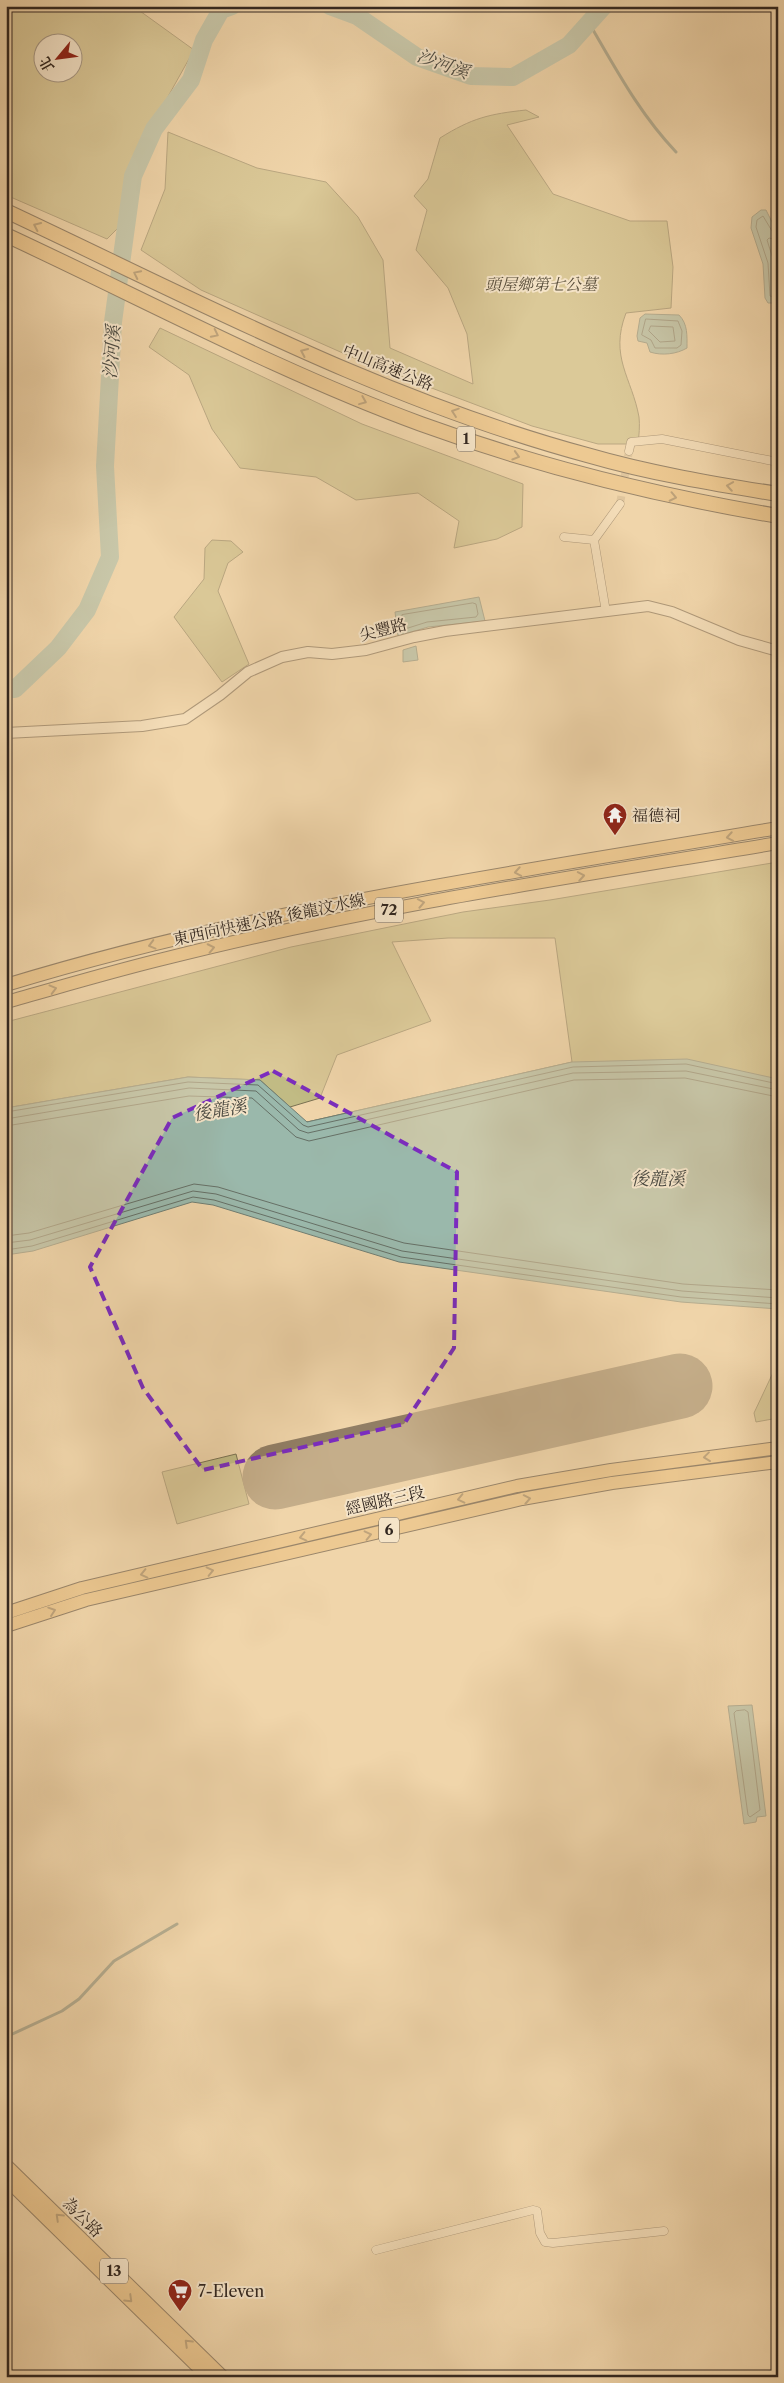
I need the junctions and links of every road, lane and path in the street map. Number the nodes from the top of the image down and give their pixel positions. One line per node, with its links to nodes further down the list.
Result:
1 (6, 211): 5 (highway, 中山高速公路 / 1, one-way to 1)
2 (6, 235): 7 (highway, 1, one-way to 7)
3 (629, 452): 4 (street)
4 (778, 462)
5 (778, 494)
6 (620, 504): 9 (street)
7 (778, 516)
8 (564, 537): 9 (street)
9 (594, 540): 10 (street)
10 (606, 612): 11 (street, 尖豐路); 12 (street, 尖豐路)
11 (778, 651)
12 (6, 732)
13 (778, 828): 15 (main road, 東西向快速公路 後龍汶水線 / 72, one-way to 15)
14 (778, 843): 16 (main road, 東西向快速公路 後龍汶水線 / 72, one-way to 14)
15 (6, 985)
16 (6, 1002)
17 (778, 1448): 19 (main road, 經國路三段 / 6, one-way to 19)
18 (778, 1462): 20 (main road, 經國路三段 / 6, one-way to 18)
19 (6, 1613)
20 (6, 1626)
21 (6, 2165): 26 (main road, 為公路 / 13, one-way to 21)
22 (6, 2179): 25 (main road, 為公路 / 13, one-way to 25)
23 (664, 2231): 24 (street)
24 (376, 2250)
25 (208, 2377)
26 (223, 2377)

